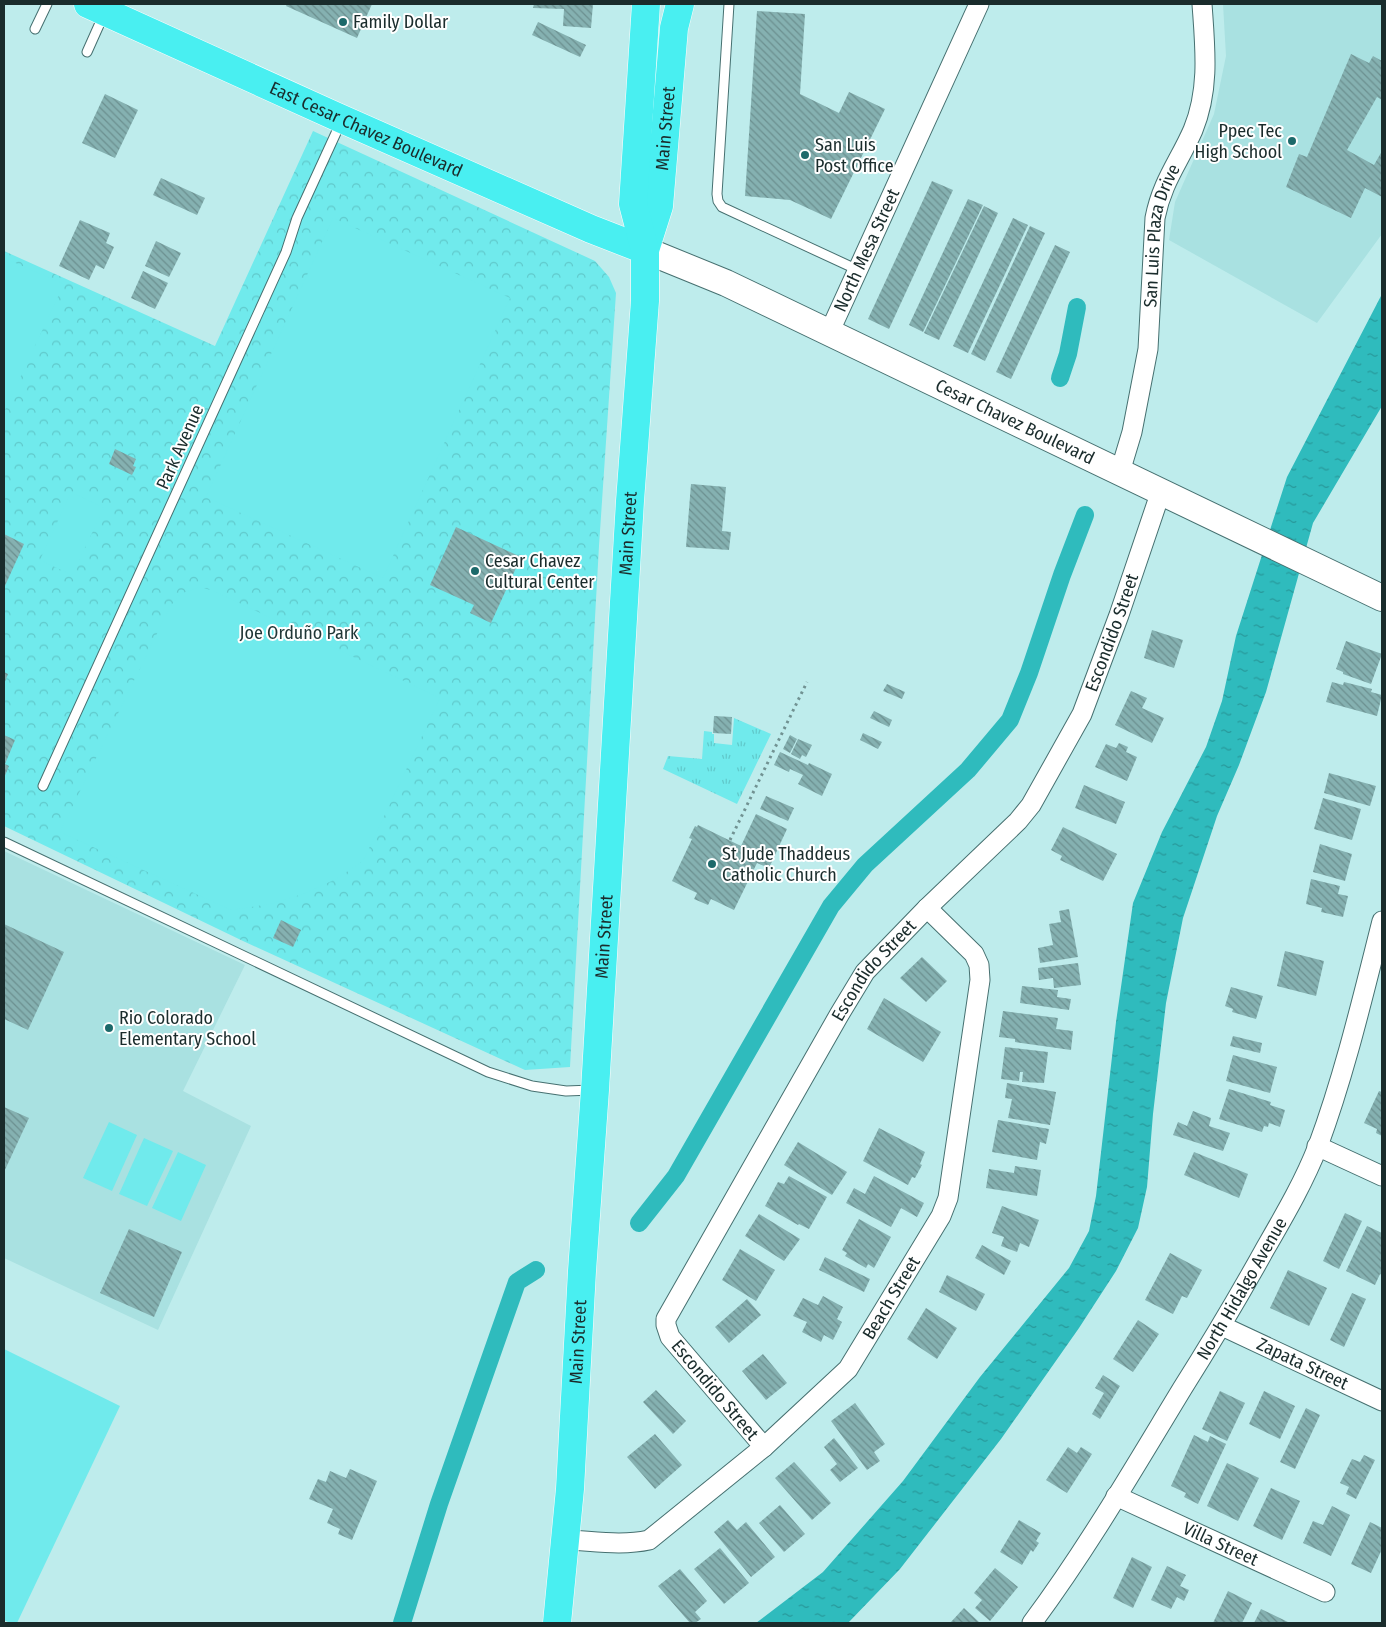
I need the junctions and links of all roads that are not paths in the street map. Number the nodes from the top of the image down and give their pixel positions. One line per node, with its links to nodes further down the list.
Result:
1 (46, 4): 8 (lane)
2 (646, 4): 11 (highway, Main Street)
3 (729, 4): 12 (lane)
4 (979, 4): 12 (street, North Mesa Street)
5 (1202, 4): 14 (street, San Luis Plaza Drive)
6 (97, 8): 9 (lane); 10 (highway, East Cesar Chavez Boulevard)
7 (675, 12): 11 (highway, Main Street)
8 (35, 29)
9 (87, 52)
10 (342, 120): 11 (highway, East Cesar Chavez Boulevard); 17 (lane, Park Avenue)
11 (645, 250): 13 (street, Cesar Chavez Boulevard); 22 (highway, Main Street)
12 (858, 270): 13 (street, North Mesa Street)
13 (829, 333): 14 (street, Cesar Chavez Boulevard)
14 (1120, 472): 15 (street, Cesar Chavez Boulevard)
15 (1161, 491): 16 (street, Cesar Chavez Boulevard); 19 (street, Escondido Street)
16 (1382, 598)
17 (43, 786)
18 (4, 842): 22 (lane)
19 (927, 908): 27 (street, Beach Street); 27 (street, Escondido Street)
20 (1382, 921): 21 (street, North Hidalgo Avenue)
21 (1378, 954): 23 (street, North Hidalgo Avenue)
22 (595, 1090): 29 (highway, Main Street)
23 (1318, 1146): 24 (street); 25 (street, North Hidalgo Avenue)
24 (1382, 1176)
25 (1222, 1326): 26 (street, Zapata Street); 28 (street, North Hidalgo Avenue)
26 (1382, 1401)
27 (764, 1447): 29 (street, Beach Street)
28 (1116, 1496): 30 (street, Villa Street); 32 (street, North Hidalgo Avenue)
29 (566, 1540): 31 (highway, Main Street)
30 (1325, 1592)
31 (557, 1623)
32 (1032, 1623)

